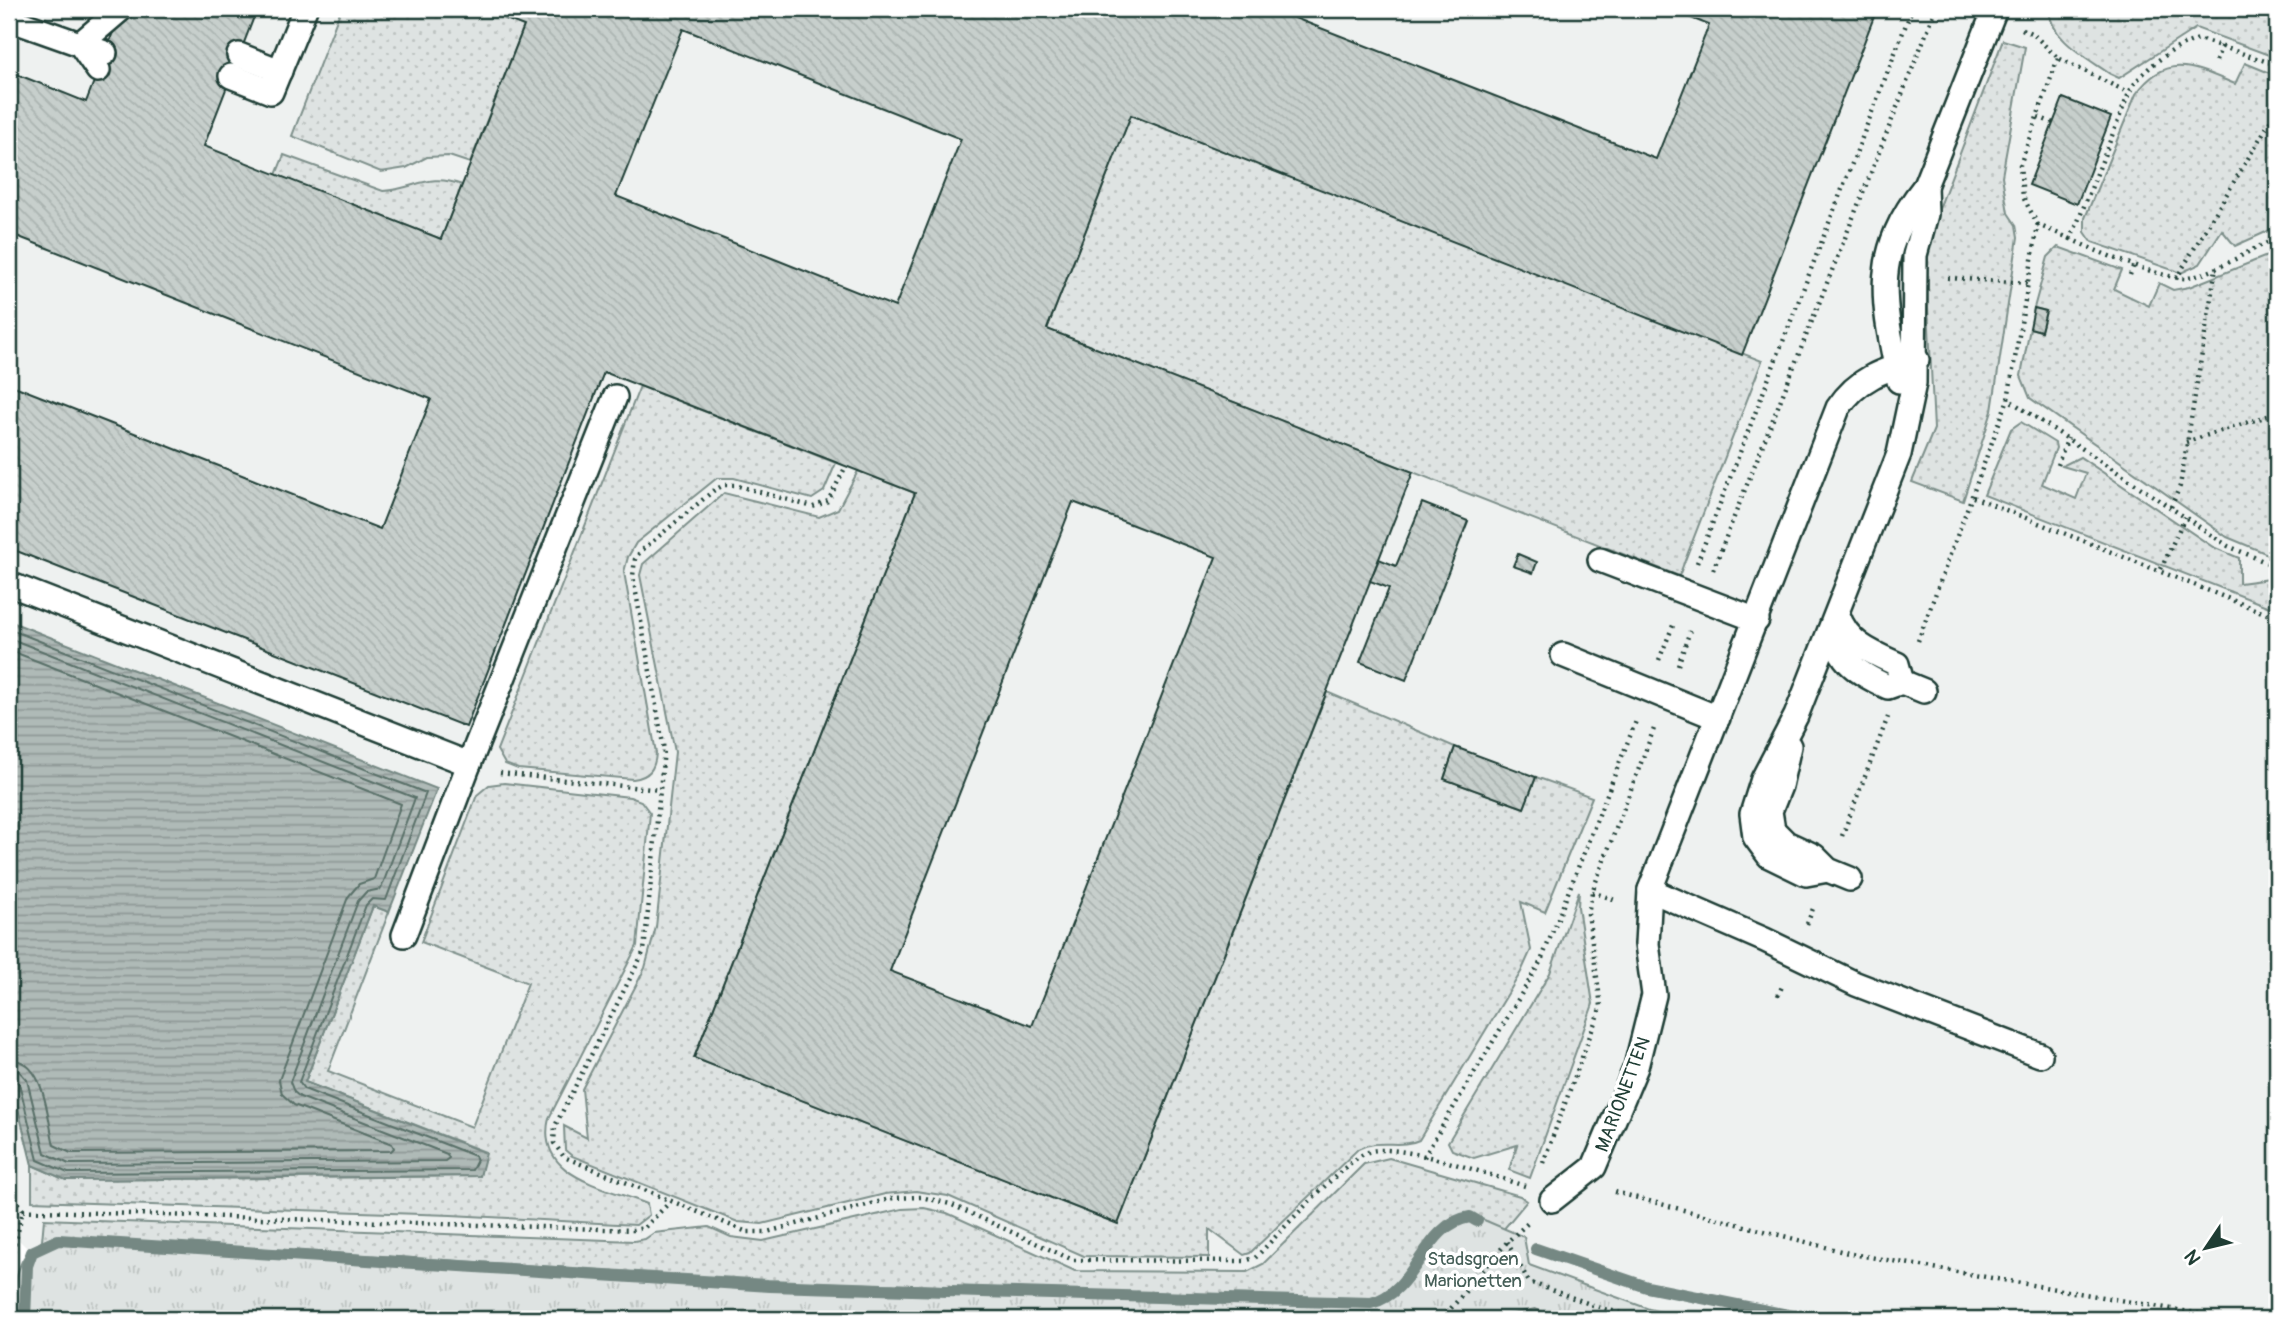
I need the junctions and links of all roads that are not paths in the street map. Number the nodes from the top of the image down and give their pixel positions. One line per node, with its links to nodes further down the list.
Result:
1 (94, 9): 6 (lane)
2 (305, 9): 8 (lane)
3 (1993, 12): 9 (lane)
4 (9, 19): 6 (lane)
5 (118, 19): 6 (lane)
6 (80, 44): 7 (lane)
7 (101, 61)
8 (235, 66)
9 (1925, 186): 10 (lane); 10 (lane)
10 (1906, 363): 14 (lane); 15 (lane, MARIONETTEN)
11 (615, 397): 19 (lane)
12 (1600, 560): 15 (lane)
13 (9, 584): 19 (lane)
14 (1837, 612): 17 (lane); 20 (lane)
15 (1757, 620): 18 (lane, MARIONETTEN)
16 (1563, 656): 18 (lane)
17 (1924, 691)
18 (1718, 718): 21 (lane, MARIONETTEN)
19 (469, 764): 22 (lane)
20 (1850, 878)
21 (1650, 890): 23 (lane); 24 (lane, MARIONETTEN)
22 (404, 935)
23 (2040, 1055)
24 (1543, 1194)

